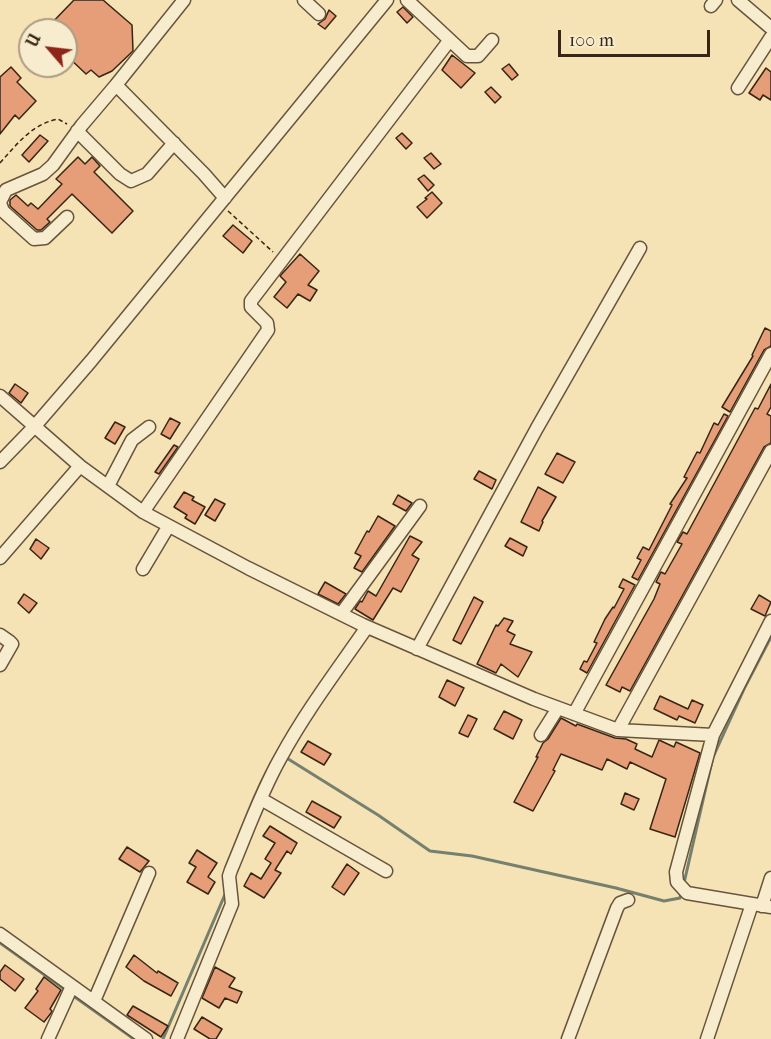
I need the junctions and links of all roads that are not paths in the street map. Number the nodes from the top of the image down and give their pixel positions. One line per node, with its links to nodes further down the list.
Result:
1 (184, 0): 11 (street)
2 (304, 0): 6 (street)
3 (387, 0): 15 (street)
4 (407, 0): 10 (street)
5 (738, 0): 7 (street)
6 (319, 14)
7 (771, 28)
8 (771, 37): 12 (street)
9 (492, 40): 10 (street)
10 (449, 41): 28 (street)
11 (116, 85): 13 (street); 14 (street)
12 (738, 88)
13 (77, 131): 14 (street); 16 (street)
14 (174, 143): 15 (street)
15 (223, 201): 21 (street)
16 (0, 203): 17 (street)
17 (66, 217)
18 (640, 248): 36 (street)
19 (771, 354): 39 (street)
20 (0, 396): 21 (street)
21 (34, 427): 24 (street); 25 (street)
22 (149, 427): 26 (street)
23 (771, 451): 40 (street)
24 (0, 462)
25 (80, 465): 26 (street); 30 (street)
26 (108, 486): 28 (street)
27 (420, 506): 32 (street)
28 (143, 513): 29 (street)
29 (168, 527): 31 (street); 32 (street)
30 (0, 558)
31 (143, 569)
32 (341, 614): 34 (street)
33 (771, 621): 42 (street)
34 (367, 627): 36 (street); 43 (street)
35 (0, 635): 37 (street)
36 (417, 649): 38 (street)
37 (0, 665)
38 (558, 708): 39 (street); 41 (street)
39 (574, 714): 40 (street)
40 (618, 730): 42 (street)
41 (541, 735)
42 (713, 735): 48 (street)
43 (261, 799): 44 (street); 52 (street)
44 (387, 871)
45 (149, 873): 51 (street)
46 (771, 878): 48 (street)
47 (628, 900): 55 (street)
48 (762, 906): 56 (street)
49 (0, 934): 50 (street)
50 (72, 986): 51 (street); 53 (street)
51 (94, 1001): 54 (street)
52 (179, 1038)
53 (48, 1039)
54 (146, 1039)
55 (568, 1039)
56 (707, 1039)

